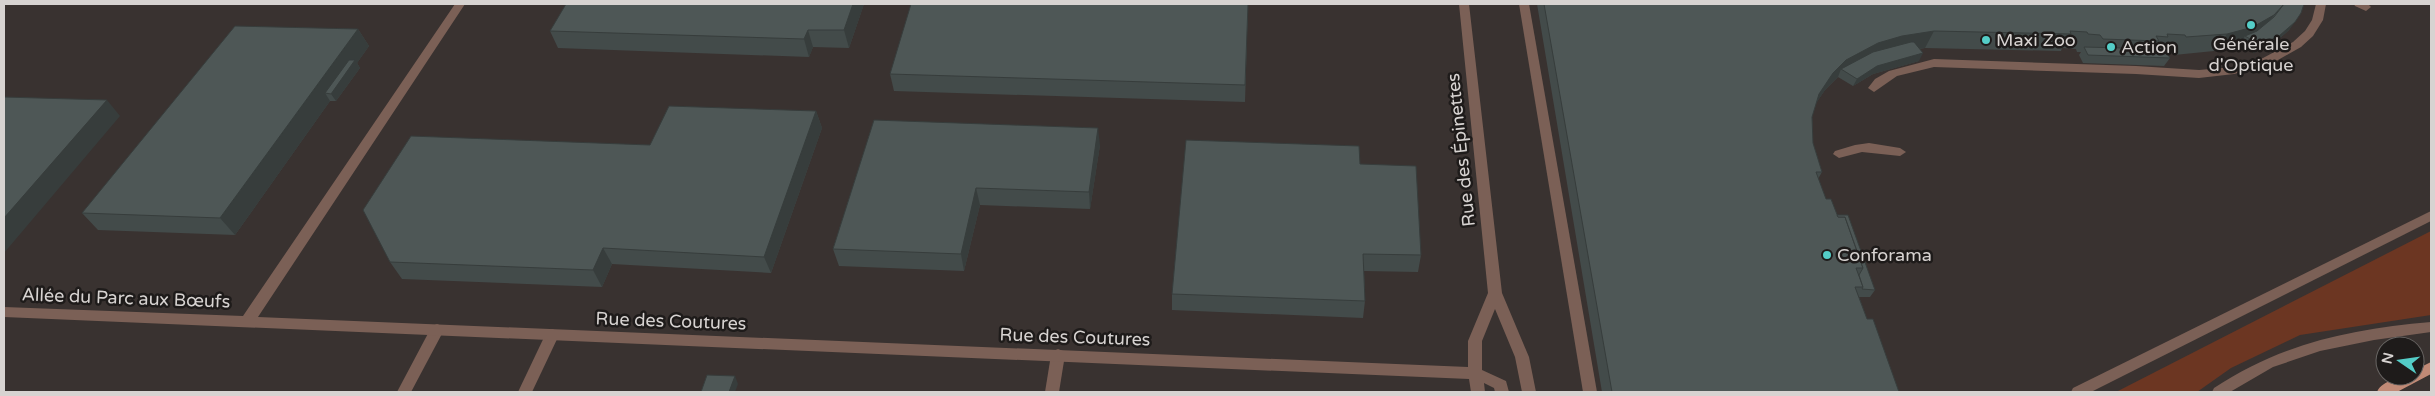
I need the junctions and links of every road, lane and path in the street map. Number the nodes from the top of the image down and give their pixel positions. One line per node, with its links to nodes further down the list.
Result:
1 (460, 4): 11 (street)
2 (1464, 4): 9 (street, Rue des Épinettes)
3 (1524, 4): 24 (street)
4 (2321, 4): 5 (street)
5 (1874, 88)
6 (1900, 152): 7 (street)
7 (1839, 154)
8 (2431, 216): 25 (street)
9 (1495, 293): 17 (street, Rue des Épinettes); 23 (street, Rue des Épinettes)
10 (4, 312): 11 (street, Allée du Parc aux Bœufs)
11 (247, 322): 13 (street, Rue des Coutures)
12 (2431, 328): 26 (street)
13 (437, 330): 14 (street, Rue des Coutures); 18 (street)
14 (552, 335): 15 (street, Rue des Coutures); 19 (street)
15 (1058, 354): 17 (street, Rue des Coutures); 20 (street)
16 (2431, 368): 27 (main road)
17 (1475, 373): 21 (street, Rue des Épinettes); 22 (street)
18 (404, 392)
19 (525, 392)
20 (1052, 392)
21 (1478, 392)
22 (1502, 392)
23 (1528, 392)
24 (1590, 392)
25 (2078, 392)
26 (2219, 392)
27 (2384, 392)

